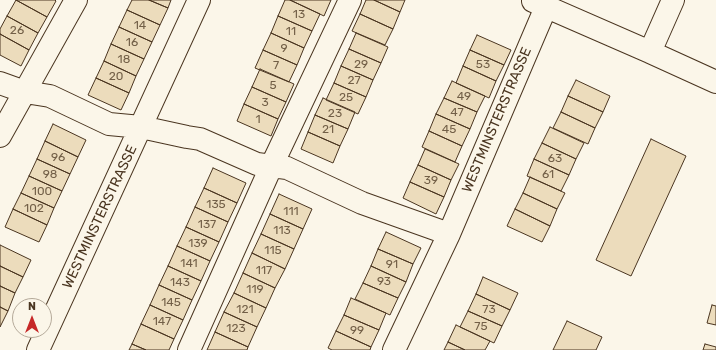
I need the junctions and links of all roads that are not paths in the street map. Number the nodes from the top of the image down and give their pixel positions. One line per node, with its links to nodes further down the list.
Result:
1 (76, 0): 9 (street)
2 (199, 0): 10 (street, WESTMINSTERSTRASSE)
3 (350, 0): 12 (street)
4 (673, 0): 6 (street)
5 (539, 3): 6 (street); 13 (street, WESTMINSTERSTRASSE)
6 (650, 52): 7 (street)
7 (716, 82)
8 (0, 83): 9 (street, WESTMINSTERSTRASSE)
9 (25, 92): 10 (street, WESTMINSTERSTRASSE); 11 (street)
10 (141, 127): 12 (street, WESTMINSTERSTRASSE); 14 (street, WESTMINSTERSTRASSE)
11 (0, 136)
12 (271, 167): 13 (street, WESTMINSTERSTRASSE); 15 (street)
13 (448, 234): 16 (street, WESTMINSTERSTRASSE)
14 (38, 350)
15 (189, 350)
16 (394, 350)

